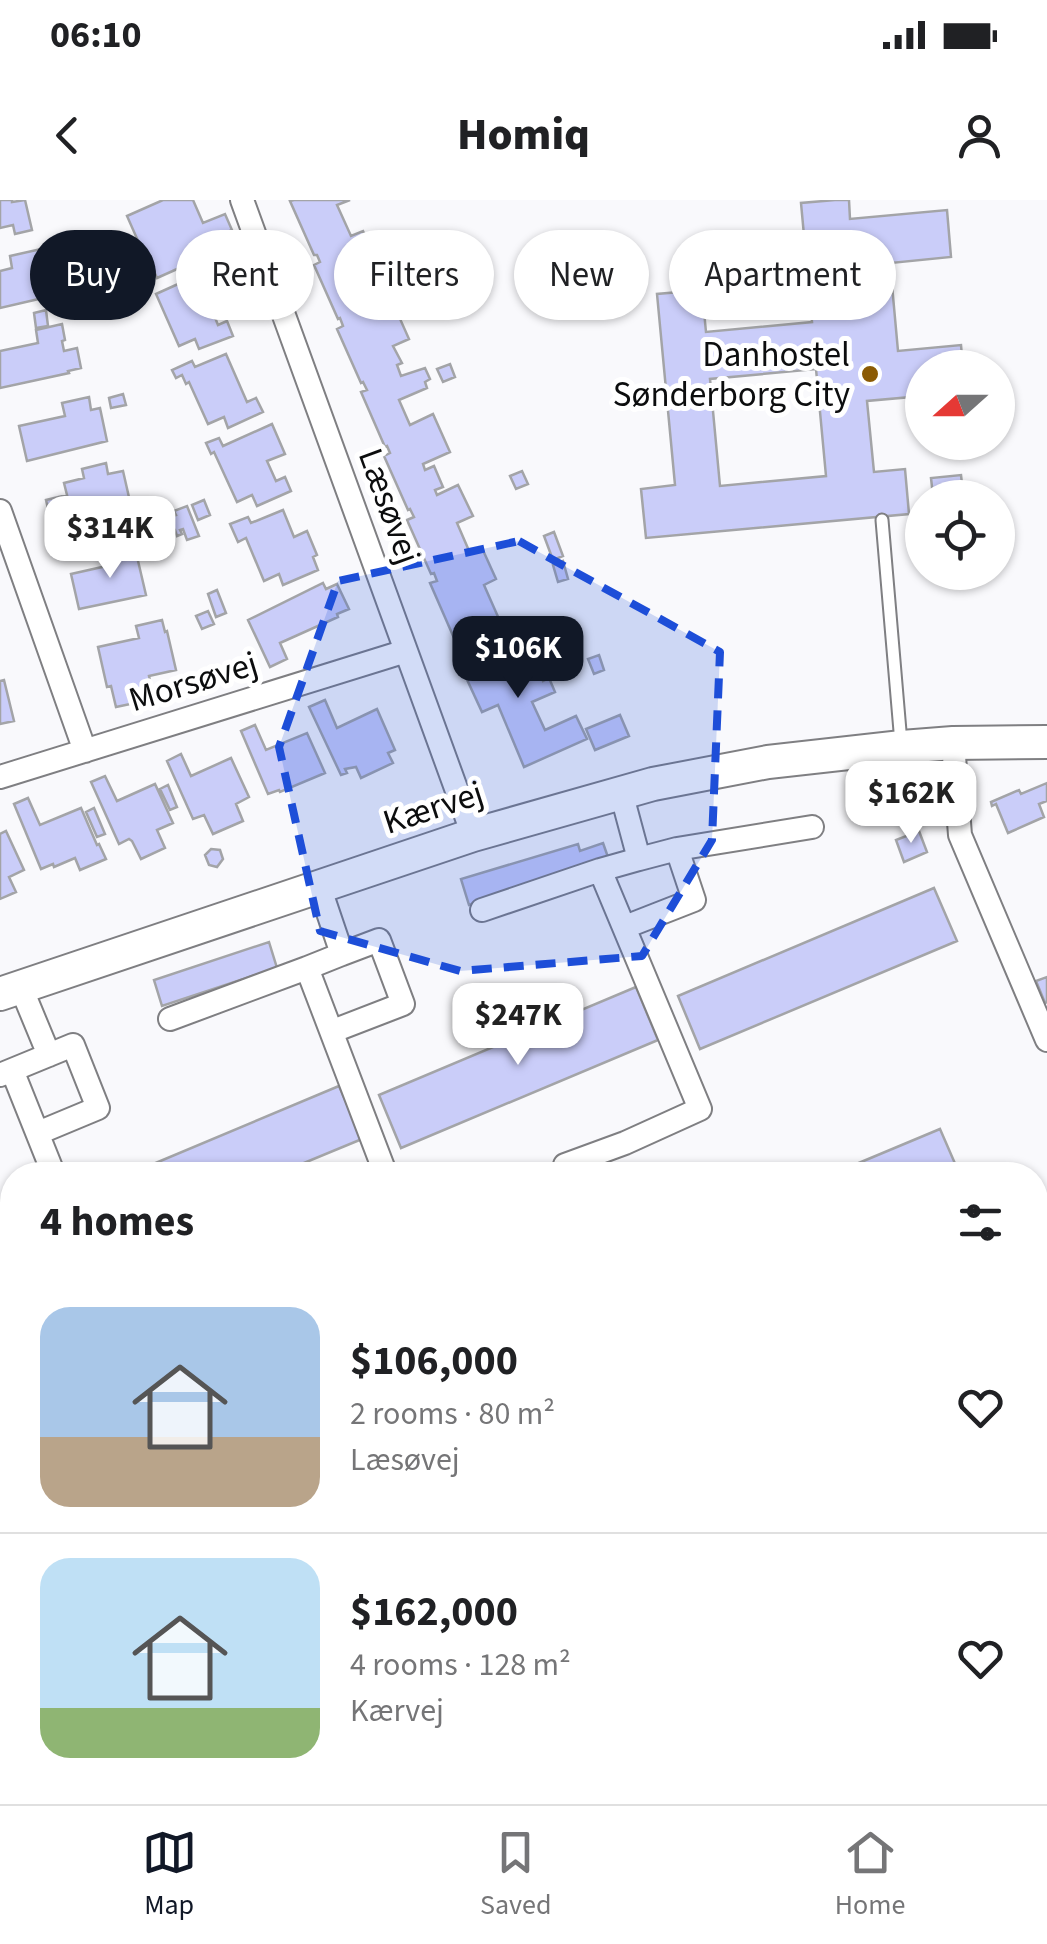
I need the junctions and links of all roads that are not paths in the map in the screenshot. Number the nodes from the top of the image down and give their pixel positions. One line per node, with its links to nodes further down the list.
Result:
1 (242, 200): 4 (street, Læsøvej)
2 (0, 511): 8 (street)
3 (882, 520): 7 (lane)
4 (406, 651): 8 (street, Morsøvej); 12 (street, Læsøvej)
5 (1047, 742): 6 (street, Kærvej)
6 (953, 743): 7 (street, Kærvej); 24 (street)
7 (902, 747): 10 (street, Kærvej)
8 (85, 750): 9 (street, Morsøvej)
9 (0, 777)
10 (621, 792): 12 (street, Kærvej); 14 (street)
11 (812, 827): 13 (street)
12 (473, 836): 16 (street, Kærvej)
13 (676, 850): 14 (street); 18 (street)
14 (639, 859): 15 (street)
15 (600, 870): 17 (street); 18 (street)
16 (319, 886): 19 (street); 21 (street, Kærvej)
17 (482, 910)
18 (626, 927): 30 (street)
19 (342, 954): 20 (street); 23 (street)
20 (307, 968): 22 (street); 23 (street)
21 (10, 989): 25 (street)
22 (170, 1018)
23 (332, 1031): 29 (street)
24 (1047, 1040)
25 (48, 1055): 26 (street); 27 (street)
26 (6, 1072): 27 (street)
27 (38, 1133): 28 (street)
28 (49, 1162)
29 (381, 1162)
30 (573, 1162)

